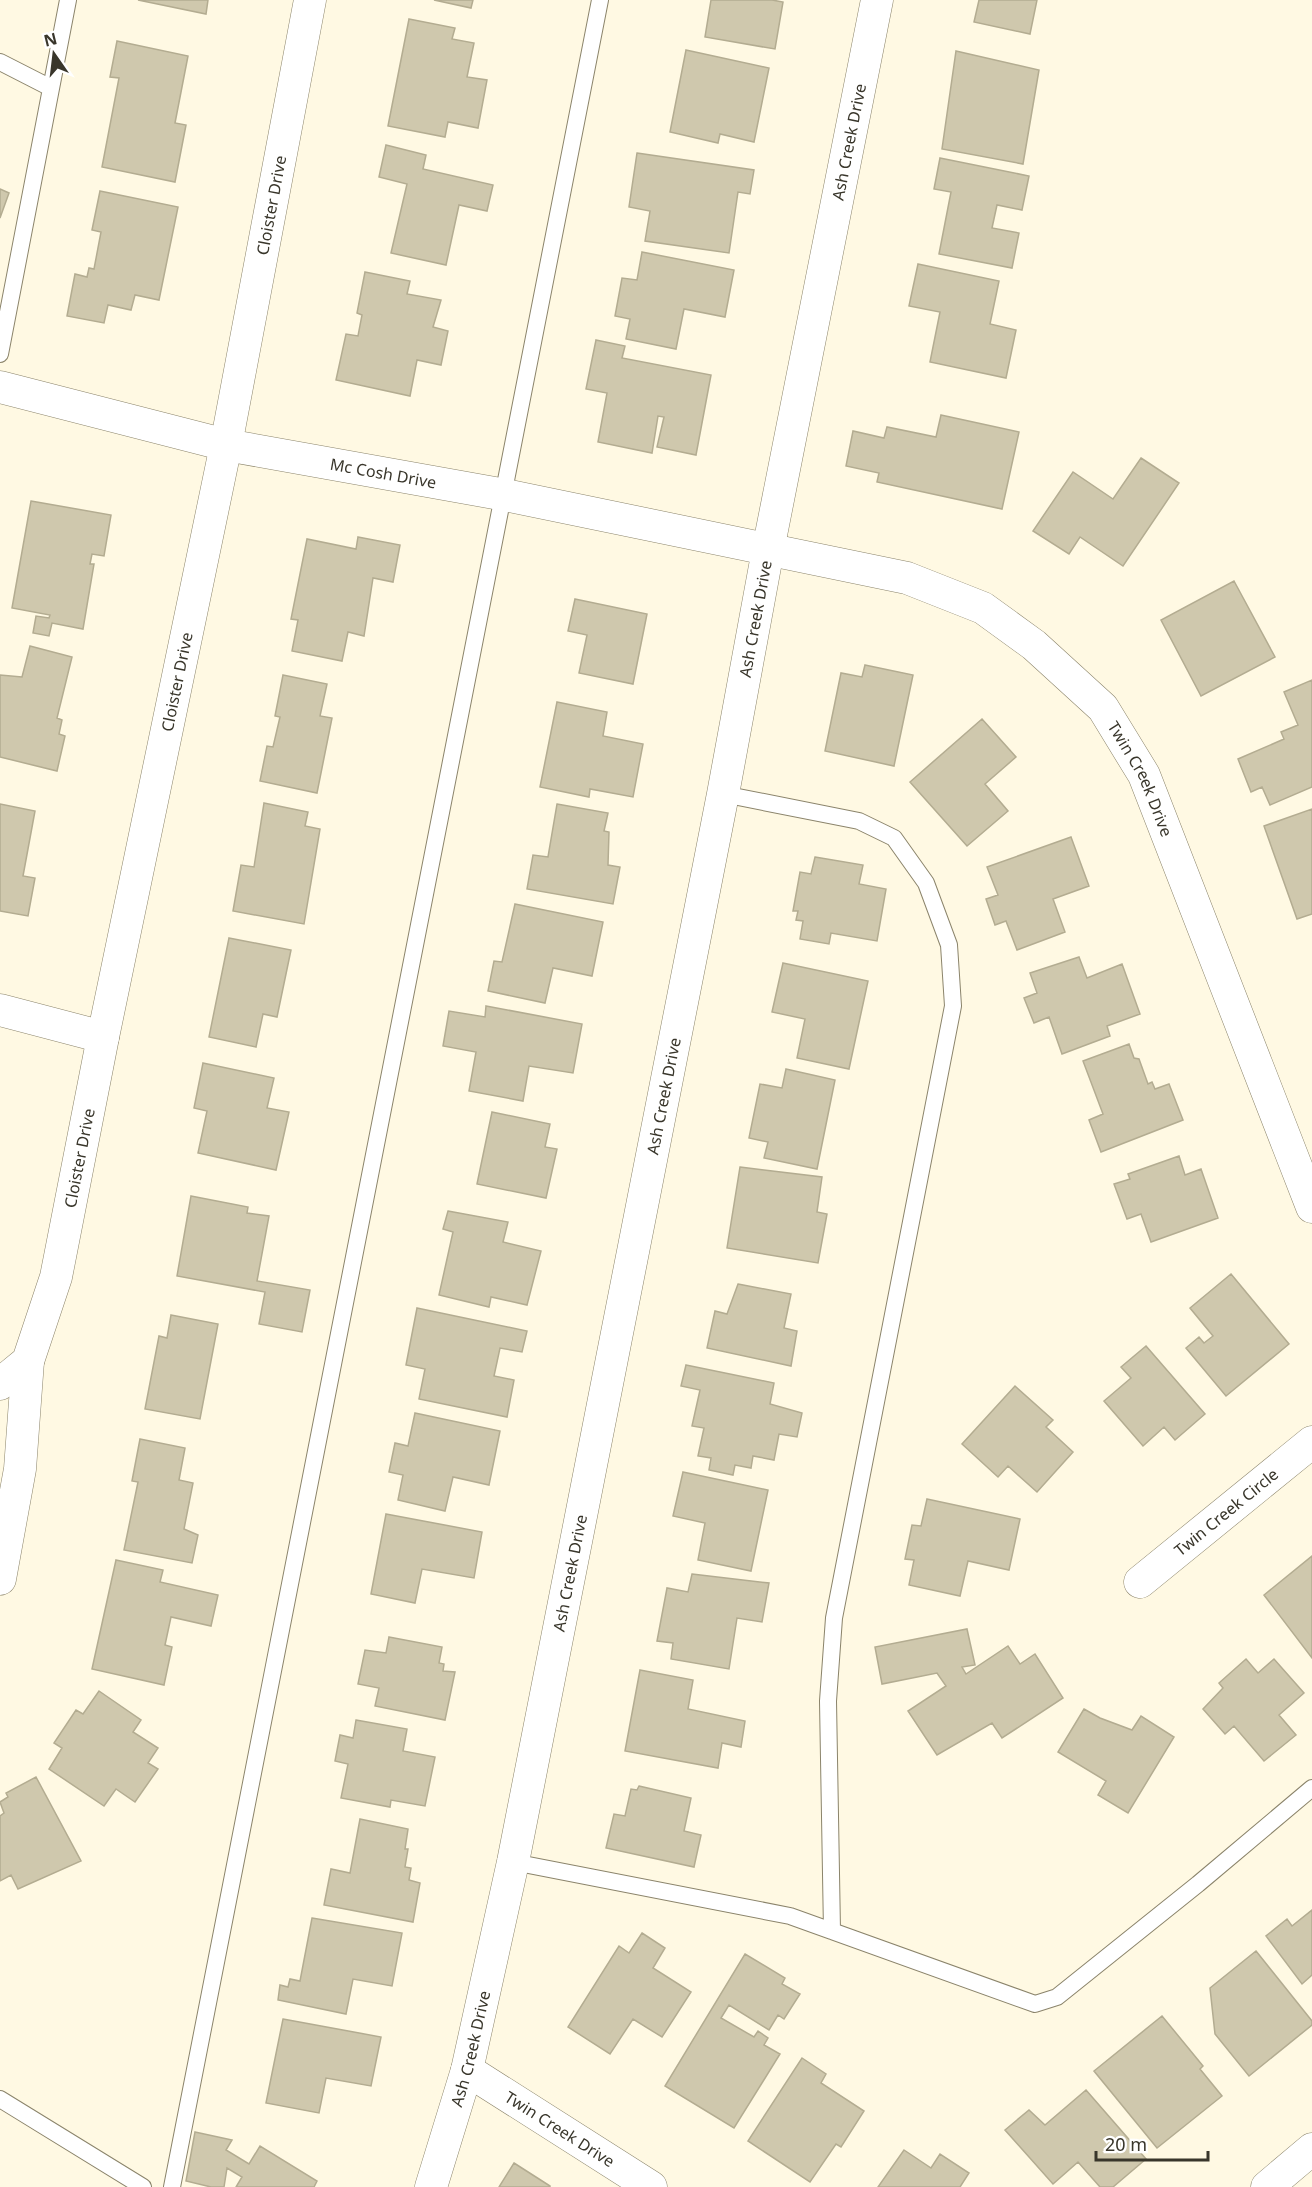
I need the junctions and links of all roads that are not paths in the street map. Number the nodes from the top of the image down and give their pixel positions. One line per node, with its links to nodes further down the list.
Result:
1 (68, 0): 6 (lane)
2 (310, 0): 9 (street, Cloister Drive)
3 (600, 0): 10 (lane)
4 (877, 0): 11 (street, Ash Creek Drive)
5 (0, 62): 6 (lane)
6 (51, 88): 7 (lane)
7 (0, 354)
8 (0, 387): 9 (street, Mc Cosh Drive)
9 (226, 445): 10 (street, Mc Cosh Drive); 14 (street, Cloister Drive)
10 (500, 494): 11 (street, Mc Cosh Drive); 28 (lane)
11 (768, 550): 12 (street, Ash Creek Drive); 15 (street, Twin Creek Drive)
12 (723, 794): 22 (street, Ash Creek Drive); 23 (lane)
13 (0, 1010): 14 (street)
14 (103, 1037): 16 (street, Cloister Drive)
15 (1312, 1207)
16 (28, 1361): 17 (street); 19 (street, Cloister Drive)
17 (0, 1384)
18 (1312, 1442): 20 (street, Twin Creek Circle)
19 (0, 1579)
20 (1140, 1582)
21 (1312, 1788): 23 (lane)
22 (513, 1862): 23 (lane); 24 (street, Ash Creek Drive)
23 (832, 1931)
24 (467, 2070): 29 (street, Ash Creek Drive); 30 (street, Twin Creek Drive)
25 (0, 2099): 27 (lane)
26 (1312, 2149): 31 (street)
27 (142, 2187)
28 (172, 2187)
29 (431, 2187)
30 (651, 2187)
31 (1266, 2187)

